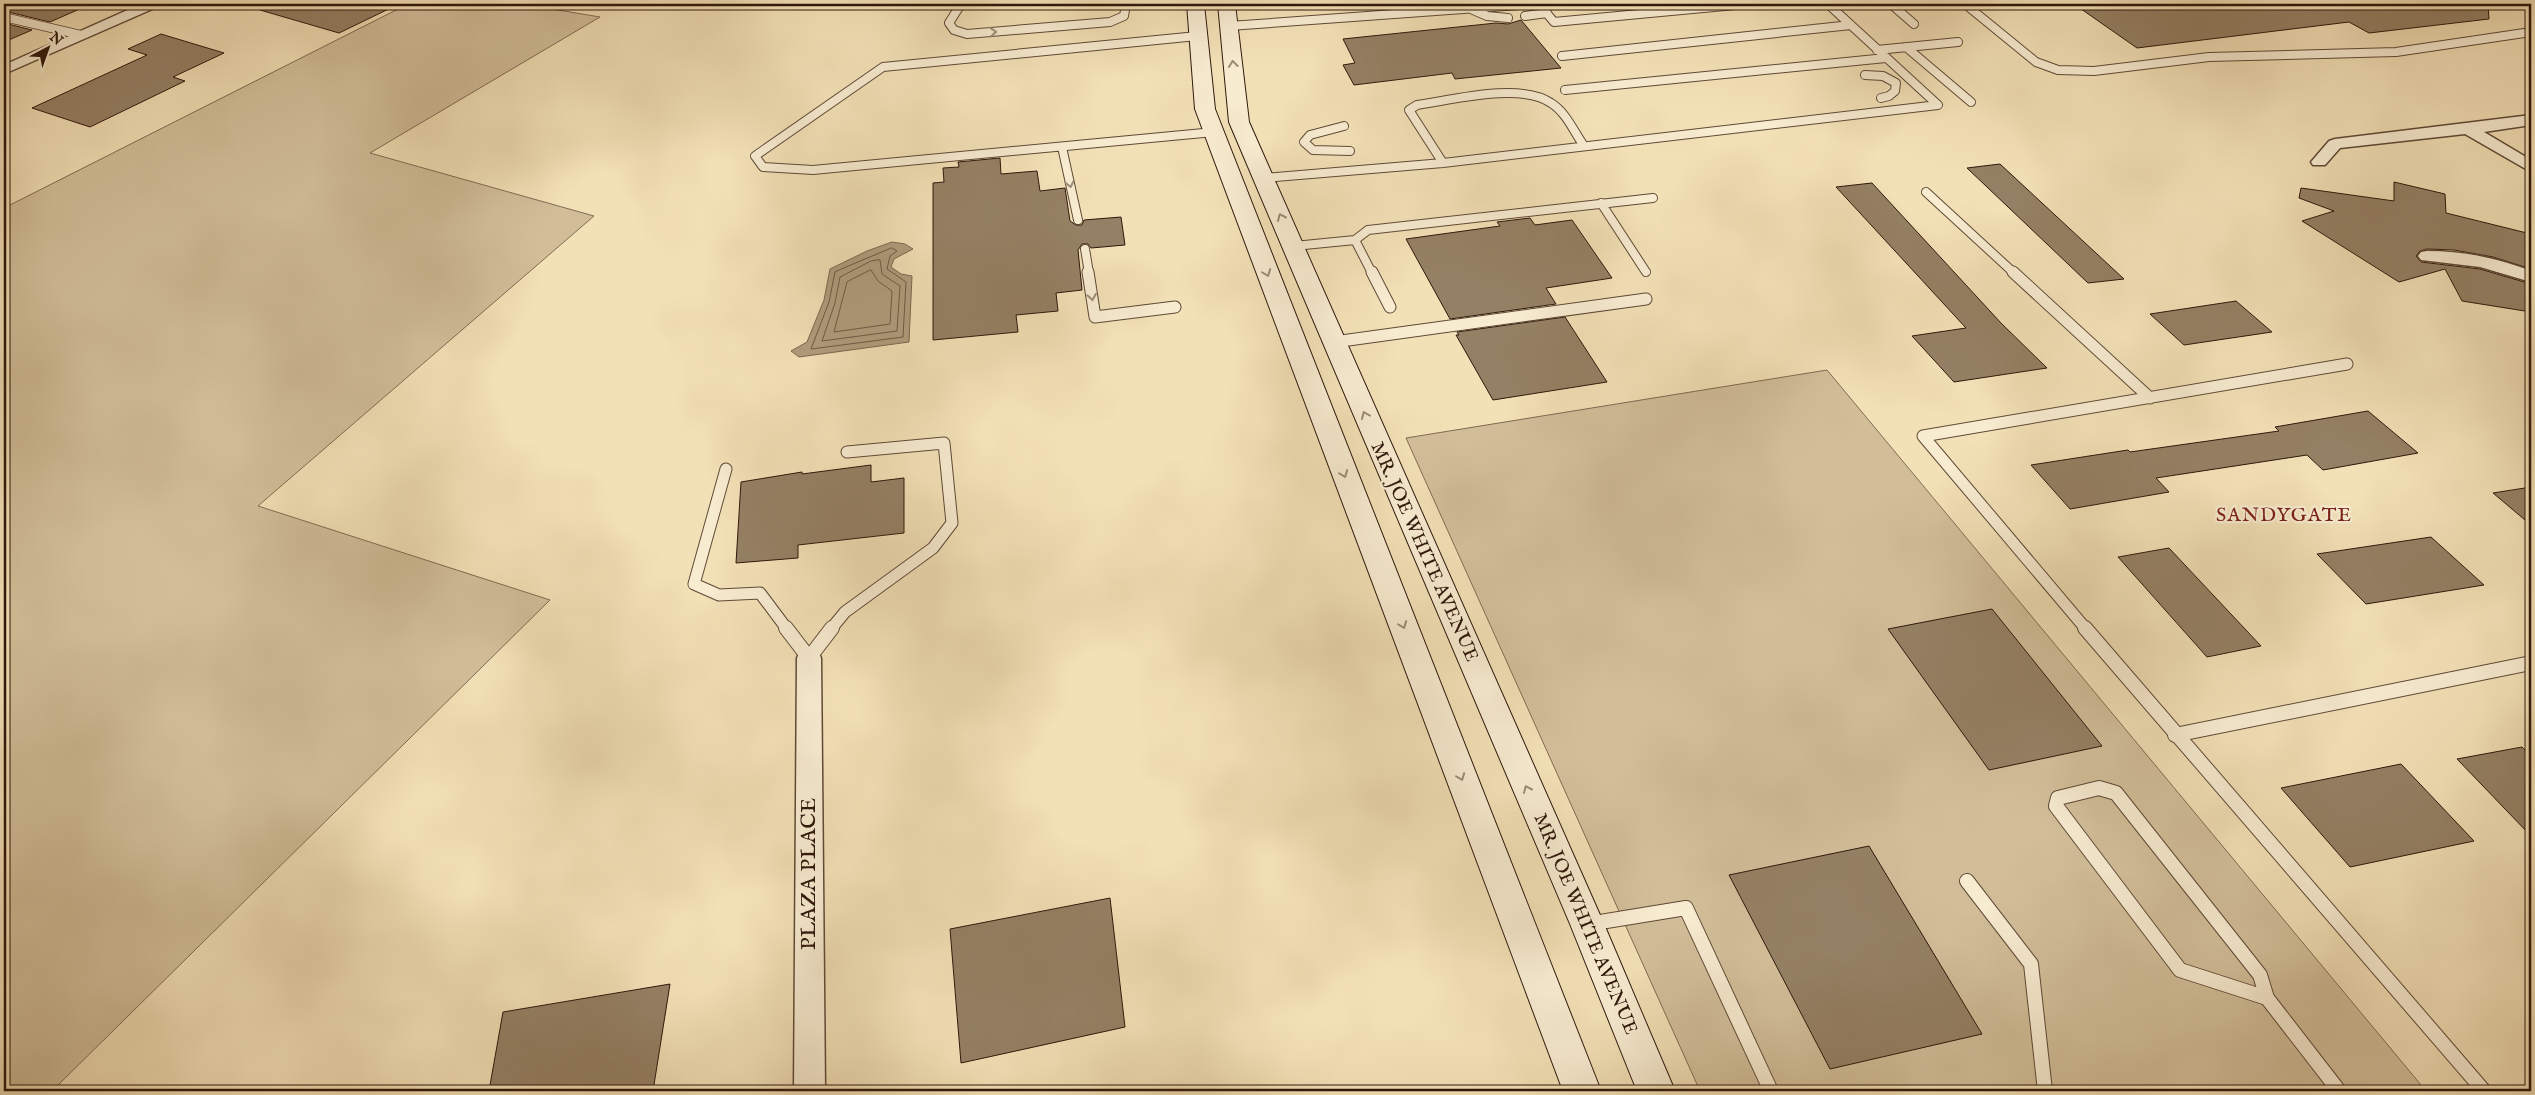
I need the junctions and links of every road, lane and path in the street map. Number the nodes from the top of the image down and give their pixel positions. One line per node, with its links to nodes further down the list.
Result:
1 (152, 4): 20 (street)
2 (961, 4): 3 (lane, one-way to 3)
3 (1126, 4)
4 (1195, 4): 21 (main road)
5 (1533, 4): 11 (lane)
6 (1539, 4): 12 (lane)
7 (1746, 4): 12 (lane)
8 (1828, 4): 18 (lane)
9 (1891, 4): 17 (lane)
10 (1965, 4): 19 (lane)
11 (1471, 9): 13 (lane); 16 (lane)
12 (1547, 13): 15 (lane)
13 (1227, 15): 42 (main road, MR. JOE WHITE AVENUE, one-way to 13)
14 (4, 16): 20 (lane)
15 (1526, 16)
16 (1508, 18)
17 (1914, 24)
18 (1851, 25): 24 (lane); 25 (lane)
19 (2531, 32)
20 (81, 35): 27 (street)
21 (1197, 36): 35 (main road); 37 (lane)
22 (1958, 42): 23 (lane)
23 (1906, 47): 24 (lane); 30 (lane)
24 (1877, 50): 26 (lane)
25 (1562, 56)
26 (1886, 58): 29 (lane); 31 (lane)
27 (4, 70)
28 (1865, 74): 31 (lane)
29 (1564, 90)
30 (1971, 102)
31 (1897, 111): 36 (lane)
32 (2531, 120): 34 (street)
33 (1344, 126): 38 (lane)
34 (2468, 130): 39 (street); 41 (street)
35 (1214, 132): 37 (lane); 68 (main road, one-way to 68)
36 (1584, 146): 40 (lane); 40 (lane)
37 (1062, 147): 46 (lane, one-way to 46)
38 (1350, 150)
39 (2319, 162)
40 (1443, 163): 42 (lane)
41 (2531, 167)
42 (1263, 178): 48 (main road, MR. JOE WHITE AVENUE, one-way to 42)
43 (1926, 192): 58 (lane)
44 (1653, 198): 45 (lane)
45 (1601, 203): 47 (lane); 51 (lane)
46 (1078, 220)
47 (1355, 240): 48 (lane); 55 (lane)
48 (1294, 246): 56 (main road, MR. JOE WHITE AVENUE)
49 (1085, 249): 54 (lane, one-way to 54)
50 (2427, 256): 52 (street)
51 (1646, 272)
52 (2531, 277)
53 (1646, 299): 56 (lane)
54 (1175, 307)
55 (1390, 308)
56 (1334, 342): 65 (main road, MR. JOE WHITE AVENUE, one-way to 56)
57 (2347, 364): 58 (lane)
58 (2150, 398): 63 (lane)
59 (847, 452): 61 (lane)
60 (726, 469): 61 (lane)
61 (809, 658): 67 (street, PLAZA PLACE)
62 (2531, 663): 63 (lane)
63 (2175, 734): 73 (lane)
64 (1967, 881): 71 (lane)
65 (1586, 924): 69 (main road, MR. JOE WHITE AVENUE); 70 (lane)
66 (2267, 998): 66 (lane); 72 (lane)
67 (810, 1091)
68 (1582, 1091)
69 (1656, 1091)
70 (1771, 1091)
71 (2045, 1091)
72 (2339, 1091)
73 (2484, 1091)

